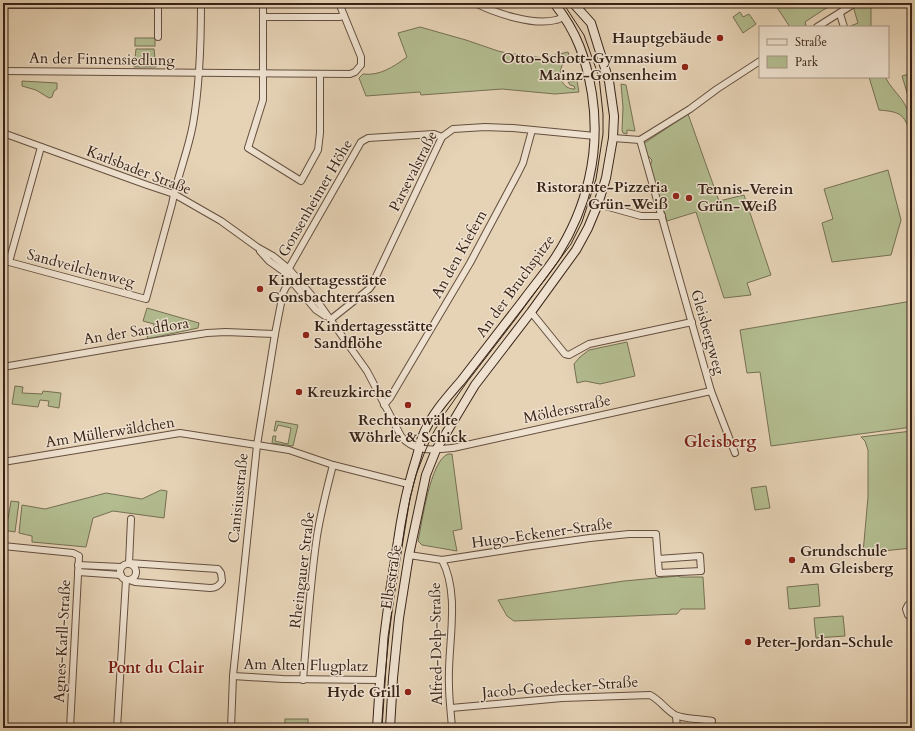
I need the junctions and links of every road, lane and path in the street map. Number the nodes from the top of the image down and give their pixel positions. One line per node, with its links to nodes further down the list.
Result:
1 (201, 3): 19 (street)
2 (263, 3): 13 (street)
3 (339, 3): 11 (street)
4 (475, 3): 12 (street)
5 (554, 3): 12 (main road, An der Bruchspitze)
6 (573, 3): 26 (main road, An der Bruchspitze)
7 (158, 4): 8 (street); 16 (street)
8 (3, 5)
9 (852, 5): 10 (street)
10 (840, 14): 14 (street); 15 (street)
11 (344, 16): 13 (street); 21 (street, An der Finnensiedlung)
12 (564, 16): 24 (main road, An der Bruchspitze)
13 (263, 17): 20 (street)
14 (819, 26)
15 (844, 26)
16 (158, 37)
17 (759, 62): 27 (street)
18 (3, 71): 19 (street, An der Finnensiedlung)
19 (200, 72): 20 (street, An der Finnensiedlung); 29 (street)
20 (263, 74): 21 (street, An der Finnensiedlung); 21 (street)
21 (320, 74)
22 (532, 130): 24 (street, Parsevalstraße); 25 (street, Parsevalstraße); 40 (street, An den Kiefern)
23 (3, 134): 28 (street, Karlsbader Straße)
24 (595, 136): 43 (main road, An der Bruchspitze)
25 (442, 137): 32 (street, Gonsenheimer Höhe); 35 (street, Parsevalstraße)
26 (613, 138): 27 (street); 30 (main road, An der Bruchspitze)
27 (640, 140): 31 (street, Gleisbergweg)
28 (41, 147): 29 (street, Karlsbader Straße); 29 (street, Sandveilchenweg)
29 (174, 194): 32 (street, Karlsbader Straße)
30 (598, 204): 31 (street); 34 (main road, An der Bruchspitze)
31 (662, 216): 36 (street, Gleisbergweg)
32 (287, 272): 33 (street, Karlsbader Straße)
33 (292, 279): 35 (street, Karlsbader Straße); 37 (street, Canisiusstraße)
34 (531, 312): 36 (street); 41 (main road, An der Bruchspitze)
35 (330, 320): 40 (street, Karlsbader Straße)
36 (692, 322): 39 (street, Gleisbergweg)
37 (275, 334): 38 (street, An der Sandflora); 42 (street, Canisiusstraße)
38 (3, 367)
39 (711, 391): 44 (street, Möldersstraße); 45 (street, Gleisbergweg)
40 (384, 405): 43 (street, Karlsbader Straße)
41 (444, 436): 44 (main road, Elbestraße)
42 (257, 445): 46 (street, Am Müllerwäldchen); 47 (street, Am Müllerwäldchen); 62 (street, Canisiusstraße)
43 (419, 448): 44 (street); 48 (main road, Elbestraße)
44 (433, 450): 51 (main road, Elbestraße)
45 (735, 453)
46 (3, 462)
47 (333, 464): 48 (street, Am Müllerwäldchen); 63 (street, Rheingauer Straße)
48 (408, 484): 64 (main road, Elbestraße)
49 (132, 519): 54 (street)
50 (3, 546): 55 (street, Agnes-Karll-Straße)
51 (408, 555): 53 (street, Hugo-Eckener-Straße); 72 (main road, Elbestraße)
52 (658, 558): 52 (street, Hugo-Eckener-Straße); 53 (street, Hugo-Eckener-Straße)
53 (442, 560): 65 (street, Alfred-Delp-Straße)
54 (129, 563): 56 (street); 59 (street); 59 (street)
55 (78, 565): 56 (street); 57 (street, Agnes-Karll-Straße)
56 (121, 567): 58 (street)
57 (78, 572): 58 (street); 68 (street, Agnes-Karll-Straße)
58 (120, 575): 59 (street)
59 (128, 580): 69 (street)
60 (912, 603): 61 (street)
61 (912, 618)
62 (233, 676): 63 (street, Am Alten Flugplatz); 70 (street, Canisiusstraße)
63 (303, 680): 64 (street, Am Alten Flugplatz)
64 (379, 680): 71 (main road, Elbestraße)
65 (451, 708): 66 (street, Jacob-Goedecker-Straße); 73 (street, Alfred-Delp-Straße)
66 (676, 716): 67 (street); 74 (street)
67 (712, 721)
68 (70, 728)
69 (117, 728)
70 (231, 728)
71 (377, 728)
72 (390, 728)
73 (452, 728)
74 (677, 728)

